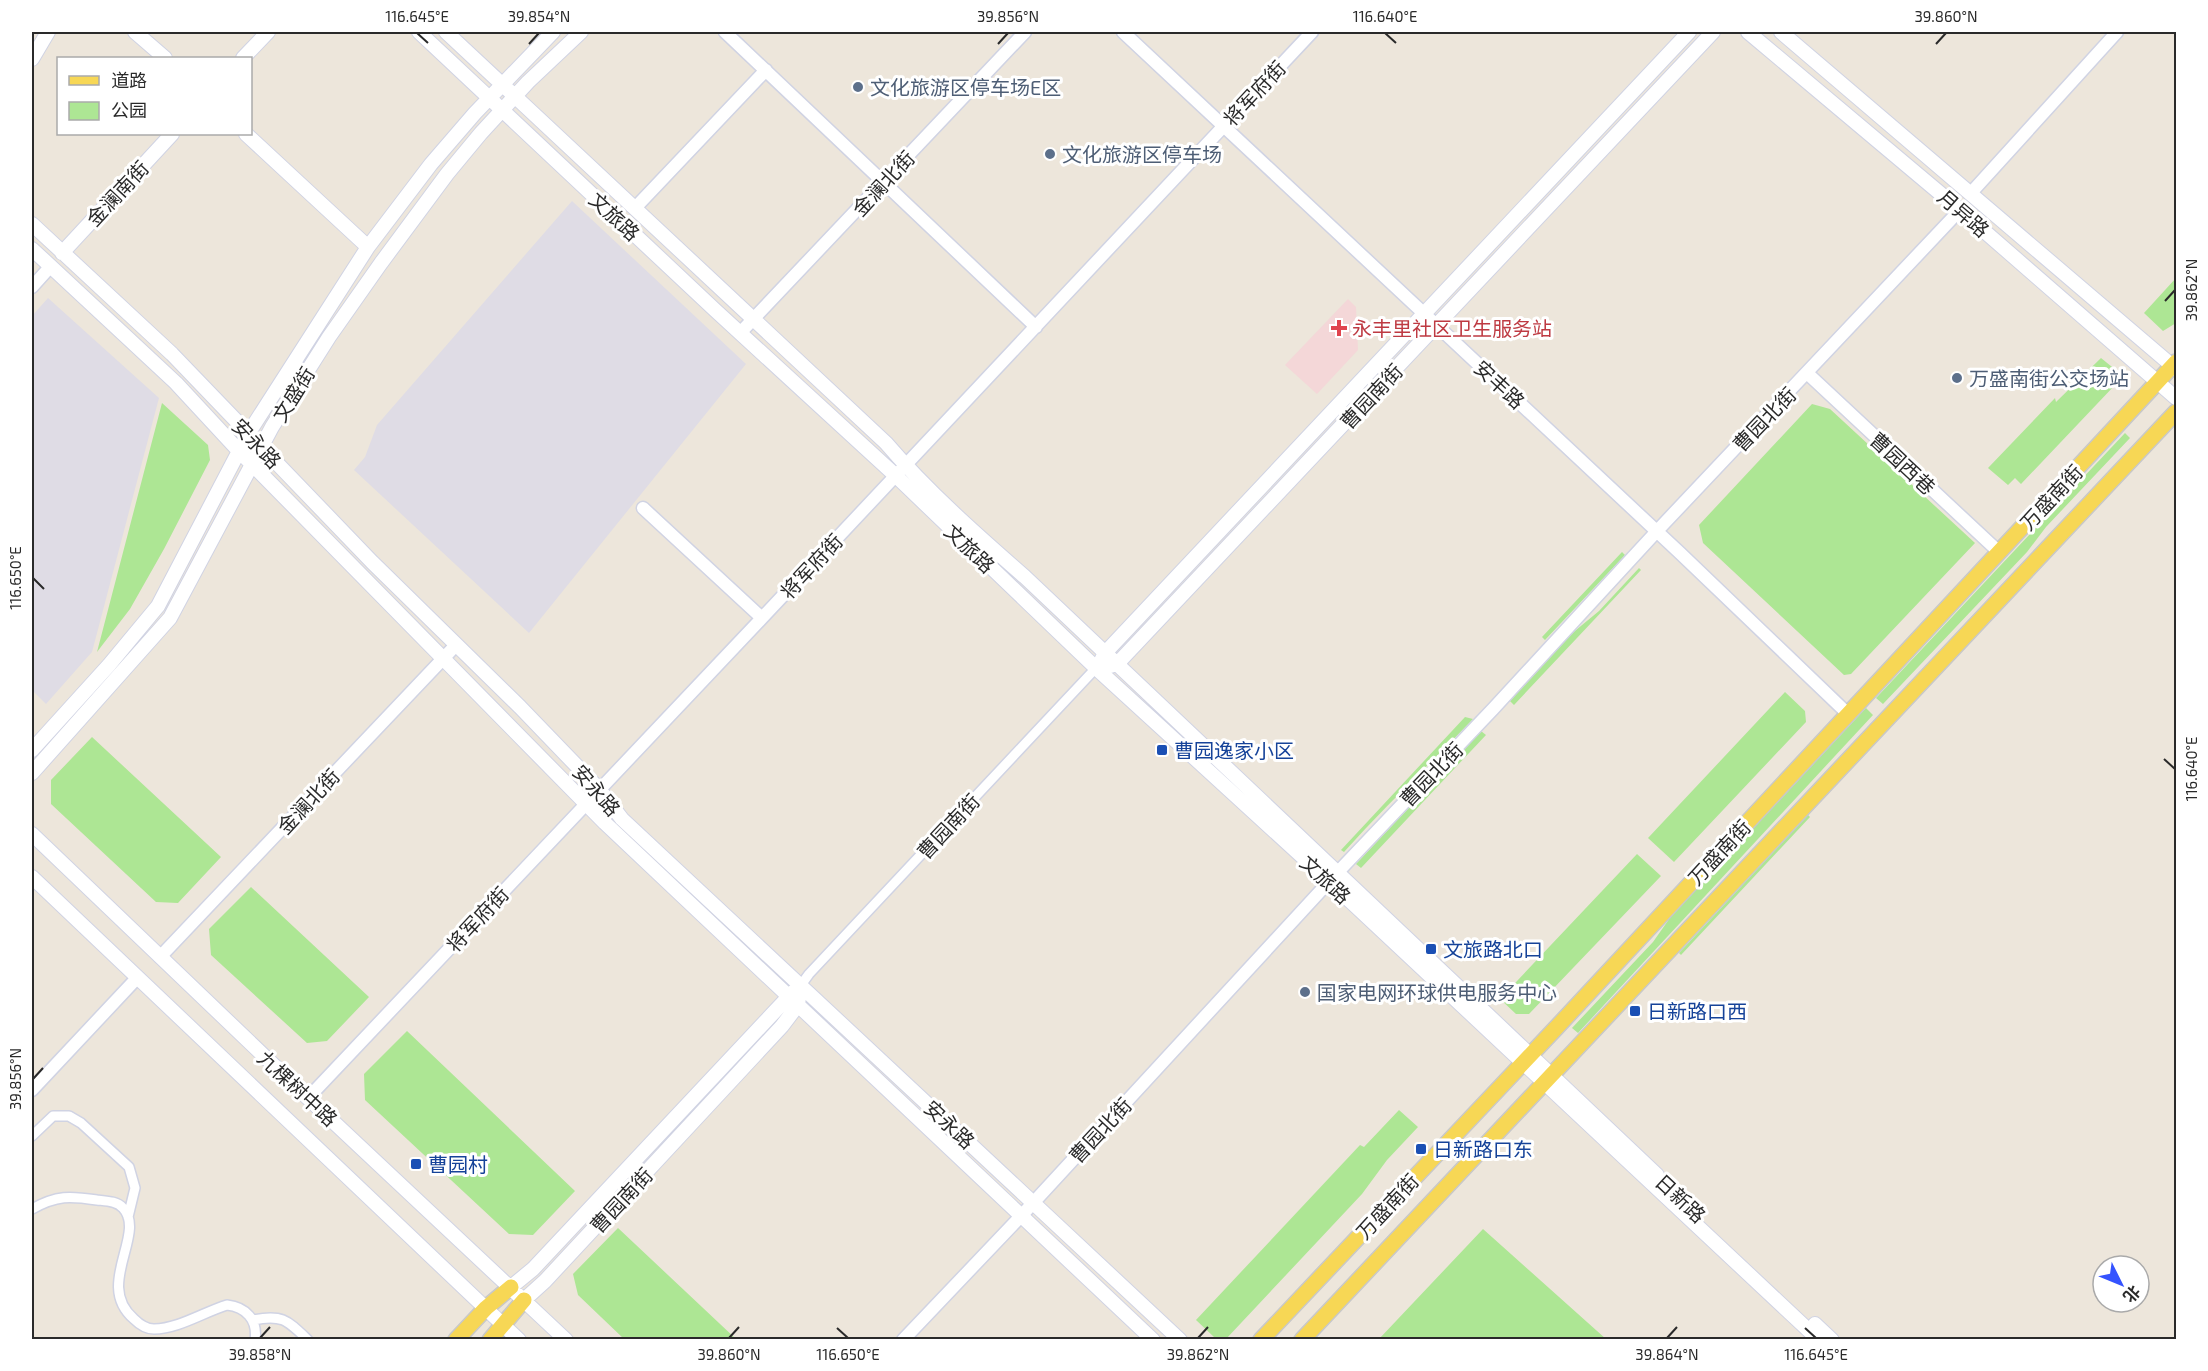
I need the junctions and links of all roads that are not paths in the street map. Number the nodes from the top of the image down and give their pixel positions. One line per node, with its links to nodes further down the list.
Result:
1 (48, 32): 19 (main road)
2 (135, 32): 17 (main road)
3 (268, 32): 18 (main road)
4 (419, 32): 23 (main road, 文旅路)
5 (446, 32): 21 (main road, 文旅路)
6 (553, 32): 21 (main road, 文盛街)
7 (581, 32): 22 (main road, 文盛街)
8 (725, 32): 20 (street)
9 (1025, 32): 28 (street, 金澜北街)
10 (1124, 32): 25 (street, 安丰路)
11 (1312, 32): 25 (street, 将军府街)
12 (1689, 32): 38 (main road, 曹园南街)
13 (1713, 32): 40 (main road, 曹园南街)
14 (1748, 32): 31 (main road, 月异路)
15 (1781, 32): 29 (main road, 月异路)
16 (2117, 32): 29 (street)
17 (164, 57)
18 (244, 57)
19 (32, 59)
20 (766, 70): 28 (street); 30 (street)
21 (502, 85): 22 (main road, 文旅路); 23 (main road, 文盛街)
22 (515, 97): 24 (main road, 文盛街); 30 (main road, 文旅路)
23 (489, 98): 24 (main road, 文旅路); 33 (main road, 文盛街)
24 (503, 110): 42 (main road, 文旅路); 49 (main road, 文盛街)
25 (1223, 125): 38 (street, 安丰路); 41 (street, 将军府街)
26 (171, 135): 35 (main road, 金澜南街)
27 (247, 135): 33 (main road)
28 (884, 182): 39 (street, 金澜北街); 41 (street)
29 (1970, 194): 43 (main road, 月异路)
30 (635, 208): 39 (main road, 文旅路)
31 (1960, 210): 44 (street, 曹园北街); 45 (main road, 月异路)
32 (32, 224): 35 (main road, 安永路)
33 (368, 247): 48 (main road, 文盛街)
34 (32, 249): 36 (main road, 安永路)
35 (62, 253): 48 (main road, 安永路)
36 (50, 267): 37 (street); 50 (main road, 安永路)
37 (32, 287)
38 (1425, 313): 40 (street, 安丰路); 58 (main road, 曹园南街)
39 (753, 320): 42 (street, 金澜北街); 52 (main road, 文旅路)
40 (1438, 325): 54 (street, 安丰路); 60 (main road, 曹园南街)
41 (1036, 327): 52 (street, 将军府街)
42 (740, 333): 52 (main road, 文旅路)
43 (2175, 366): 45 (main road, 万盛南街)
44 (1807, 373): 54 (street, 曹园北街); 55 (street, 曹园西巷)
45 (2159, 382): 46 (main road, 月异路); 55 (main road, 万盛南街)
46 (2176, 398)
47 (2176, 412): 75 (main road, 万盛南街)
48 (248, 434): 49 (main road, 安永路); 50 (main road, 文盛街)
49 (261, 447): 51 (main road, 文盛街); 57 (main road, 安永路)
50 (239, 451): 51 (main road, 安永路); 63 (main road, 文盛街)
51 (252, 464): 59 (main road, 安永路); 64 (main road, 文盛街)
52 (900, 470): 56 (street, 将军府街); 58 (main road, 文旅路); 61 (main road, 文旅路)
53 (643, 508): 56 (street)
54 (1657, 531): 62 (street, 安丰路); 69 (street, 曹园北街)
55 (1999, 552): 62 (main road, 万盛南街)
56 (762, 618): 65 (street, 将军府街)
57 (456, 645): 59 (street, 金澜北街); 65 (main road, 安永路)
58 (1105, 653): 60 (main road, 文旅路); 61 (main road, 曹园南街)
59 (443, 658): 66 (main road, 安永路); 70 (street, 金澜北街)
60 (1117, 664): 61 (main road); 69 (main road, 文旅路)
61 (1096, 668): 69 (main road, 文旅路); 72 (street, 曹园南街)
62 (1847, 713): 74 (main road, 万盛南街)
63 (32, 750)
64 (32, 773)
65 (599, 789): 66 (street, 将军府街); 72 (main road, 安永路)
66 (587, 803): 73 (main road, 安永路); 77 (street, 将军府街)
67 (32, 834): 70 (main road, 九棵树中路)
68 (32, 877): 71 (main road, 九棵树中路)
69 (1333, 877): 74 (main road, 文旅路); 79 (street, 曹园北街)
70 (160, 957): 77 (main road, 九棵树中路)
71 (137, 978): 76 (street); 85 (main road, 九棵树中路)
72 (801, 985): 73 (main road, 曹园南街); 79 (main road, 安永路)
73 (793, 1000): 81 (main road, 安永路); 83 (main road, 曹园南街); 84 (main road, 曹园南街)
74 (1526, 1059): 75 (main road, 日新路); 97 (main road, 万盛南街)
75 (1547, 1079): 98 (main road, 万盛南街); 99 (main road, 日新路); 100 (main road, 日新路)
76 (32, 1090)
77 (308, 1098): 83 (main road, 九棵树中路)
78 (32, 1136): 82 (street)
79 (1034, 1202): 81 (street, 曹园北街); 96 (main road, 安永路)
80 (32, 1209): 82 (street)
81 (1022, 1215): 94 (street, 曹园北街); 95 (main road, 安永路)
82 (128, 1217): 86 (street)
83 (511, 1287): 84 (main road, 九棵树中路); 85 (main road)
84 (524, 1300): 87 (main road); 93 (main road, 九棵树中路)
85 (486, 1308): 87 (main road, 九棵树中路); 90 (main road)
86 (252, 1320): 88 (street); 89 (street)
87 (503, 1324): 91 (main road); 92 (main road, 九棵树中路)
88 (255, 1340)
89 (308, 1340)
90 (456, 1340)
91 (490, 1340)
92 (519, 1340)
93 (566, 1340)
94 (903, 1340)
95 (1153, 1340)
96 (1180, 1340)
97 (1261, 1340)
98 (1302, 1340)
99 (1819, 1340)
100 (1832, 1340)

